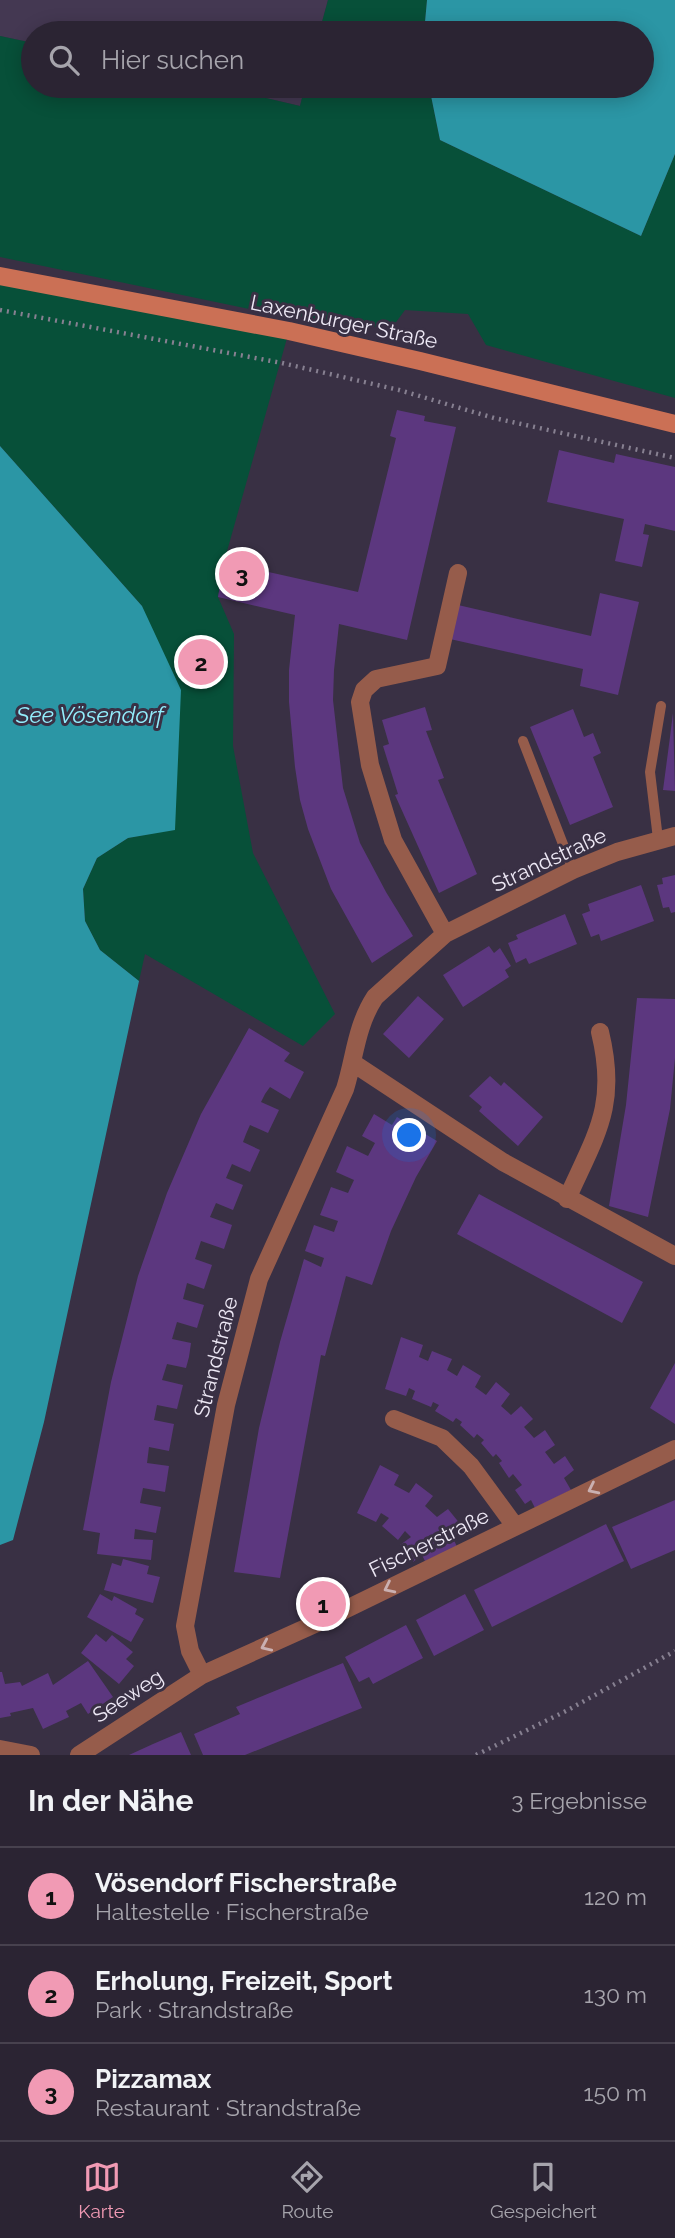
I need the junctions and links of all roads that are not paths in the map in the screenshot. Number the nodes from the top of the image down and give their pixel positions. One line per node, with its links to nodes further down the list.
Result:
1 (0, 276): 2 (main road, Laxenburger Straße)
2 (675, 424)
3 (458, 573): 8 (street)
4 (661, 706): 6 (lane)
5 (523, 741): 7 (lane)
6 (666, 838): 7 (street, Strandstraße)
7 (573, 870): 8 (street, Strandstraße)
8 (444, 934): 10 (street, Strandstraße)
9 (600, 1032): 11 (street)
10 (353, 1063): 11 (street); 16 (street, Strandstraße)
11 (567, 1199): 12 (street)
12 (675, 1256)
13 (394, 1419): 15 (street)
14 (675, 1449): 15 (street, Fischerstraße, one-way to 15)
15 (515, 1526): 16 (street, Fischerstraße, one-way to 16)
16 (202, 1675): 19 (street, Seeweg)
17 (0, 1749): 18 (street)
18 (32, 1755)
19 (79, 1755)

